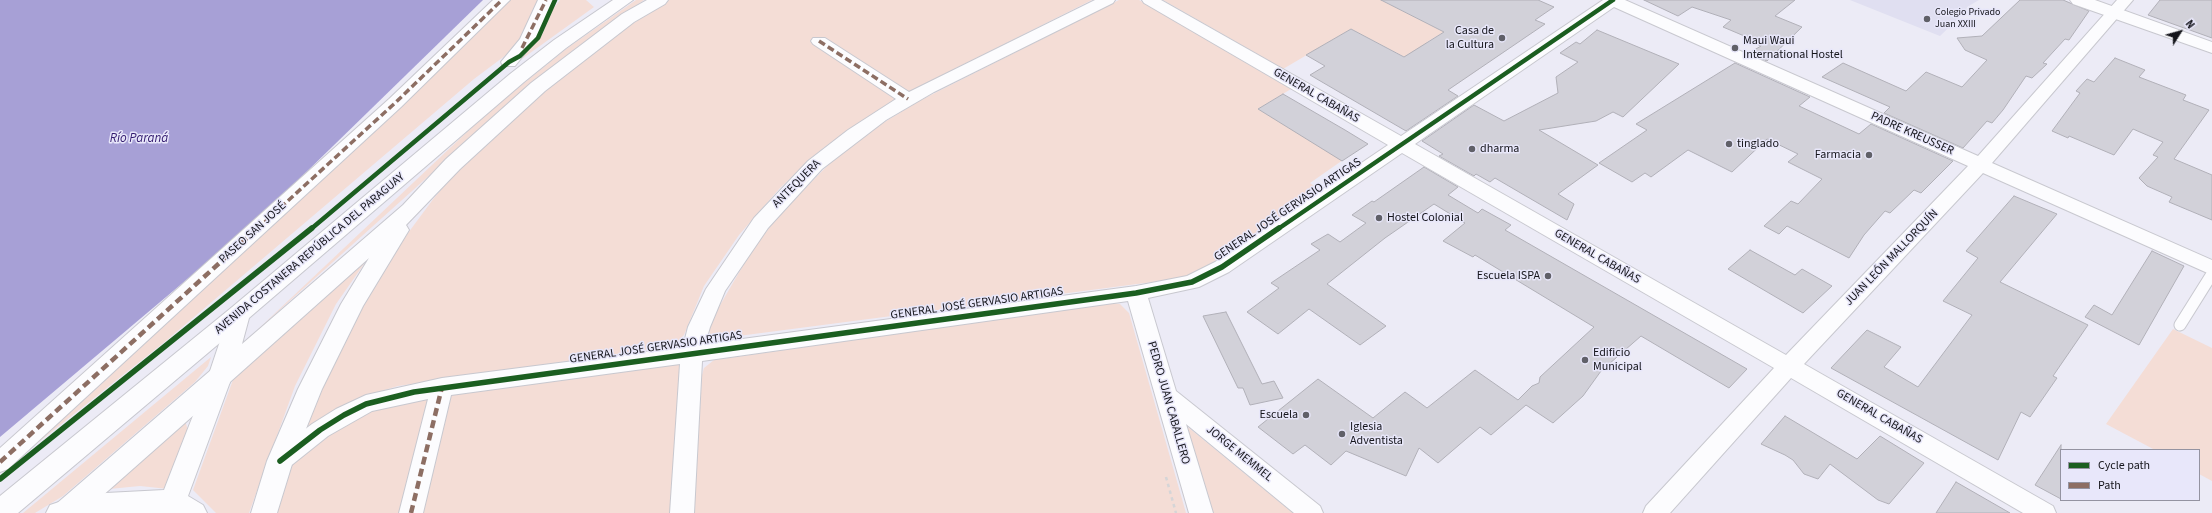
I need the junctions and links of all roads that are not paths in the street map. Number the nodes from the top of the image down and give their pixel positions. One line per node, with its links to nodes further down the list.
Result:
1 (502, 0): 28 (street, PASEO SAN JOSÉ)
2 (546, 0): 12 (street)
3 (624, 0): 20 (main road, AVENIDA COSTANERA REPÚBLICA DEL PARAGUAY)
4 (659, 0): 16 (main road)
5 (1107, 0): 13 (street, ANTEQUERA)
6 (1150, 0): 14 (street, GENERAL CABAÑAS)
7 (1612, 0): 14 (street, GENERAL JOSÉ GERVASIO ARTIGAS); 15 (street, PADRE KREUSSER)
8 (2079, 0): 9 (main road)
9 (2119, 6): 11 (main road); 15 (street, JUAN LEÓN MALLORQUÍN)
10 (819, 41): 13 (street)
11 (2212, 48)
12 (509, 62)
13 (908, 99): 22 (street, ANTEQUERA)
14 (1402, 146): 19 (street, GENERAL JOSÉ GERVASIO ARTIGAS); 23 (street, GENERAL CABAÑAS)
15 (1980, 165): 17 (street, PADRE KREUSSER); 23 (street, JUAN LEÓN MALLORQUÍN)
16 (410, 210): 24 (main road); 27 (main road)
17 (2212, 268)
18 (2212, 274): 21 (lane)
19 (1136, 293): 22 (street, GENERAL JOSÉ GERVASIO ARTIGAS); 26 (street, PEDRO JUAN CABALLERO)
20 (239, 314): 24 (main road); 30 (main road, AVENIDA COSTANERA REPÚBLICA DEL PARAGUAY)
21 (2180, 325)
22 (692, 353): 25 (street, GENERAL JOSÉ GERVASIO ARTIGAS); 34 (street, ANTEQUERA)
23 (1789, 366): 37 (street, JUAN LEÓN MALLORQUÍN); 38 (street, GENERAL CABAÑAS)
24 (220, 377): 29 (main road); 31 (main road)
25 (442, 387): 27 (street, GENERAL JOSÉ GERVASIO ARTIGAS); 33 (street)
26 (1166, 395): 35 (street, PEDRO JUAN CABALLERO); 36 (street, JORGE MEMMEL)
27 (280, 461): 32 (main road)
28 (0, 462)
29 (178, 509): 31 (main road)
30 (0, 512)
31 (64, 512)
32 (264, 513)
33 (411, 513)
34 (682, 513)
35 (1201, 513)
36 (1311, 513)
37 (1655, 513)
38 (2044, 513)

